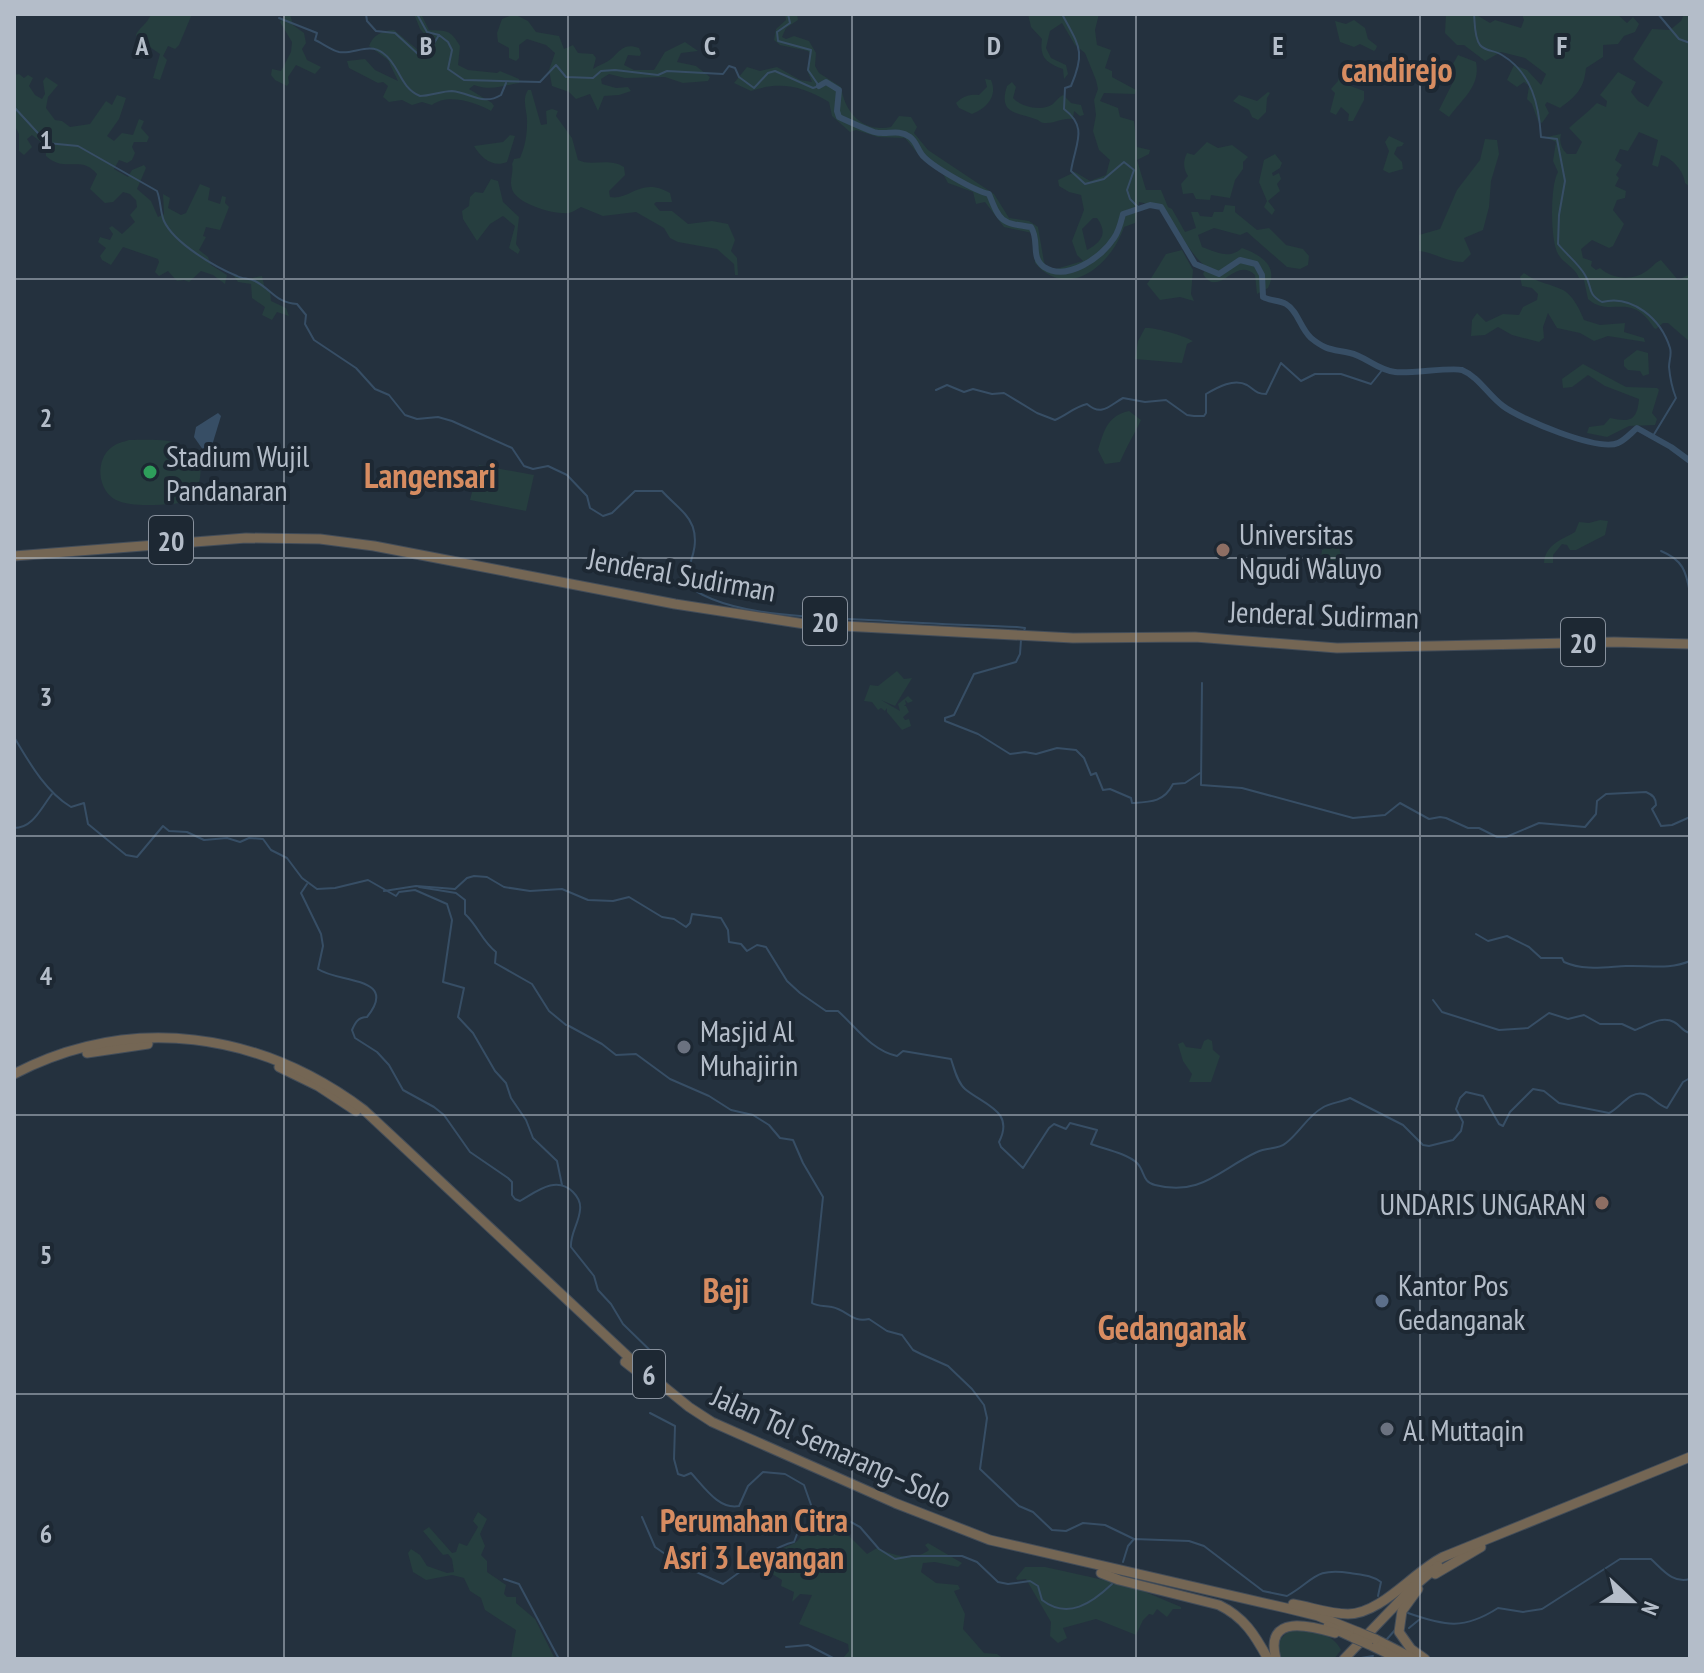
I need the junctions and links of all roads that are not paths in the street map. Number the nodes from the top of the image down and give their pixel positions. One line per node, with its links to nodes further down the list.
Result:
1 (14, 554): 2 (highway, Jenderal Sudirman / 20)
2 (1007, 633): 3 (highway, Jenderal Sudirman / 20); 3 (highway, Jenderal Sudirman / 20)
3 (1227, 637): 4 (highway, Jenderal Sudirman / 20)
4 (1554, 641): 5 (highway, 20); 5 (highway, 20)
5 (1690, 642)
6 (14, 1074): 12 (highway, Jalan Tol Semarang–Solo / 6)
7 (14, 1082): 11 (highway, Jalan Tol Semarang–Solo / 6)
8 (1690, 1459): 9 (highway); 10 (highway)
9 (1483, 1545): 18 (highway); 21 (highway)
10 (1443, 1557): 12 (highway); 17 (highway)
11 (1101, 1573): 13 (highway, Jalan Tol Semarang–Solo / 6); 15 (highway)
12 (1246, 1598): 13 (highway, Jalan Tol Semarang–Solo / 6)
13 (1355, 1636): 14 (highway, Jalan Tol Semarang–Solo / 6, bridge); 16 (highway)
14 (1372, 1642): 19 (highway, Jalan Tol Semarang–Solo / 6); 20 (highway, Jalan Tol Semarang–Solo / 6)
15 (1268, 1659)
16 (1276, 1659)
17 (1338, 1659)
18 (1344, 1659)
19 (1399, 1659)
20 (1414, 1659)
21 (1425, 1659)

